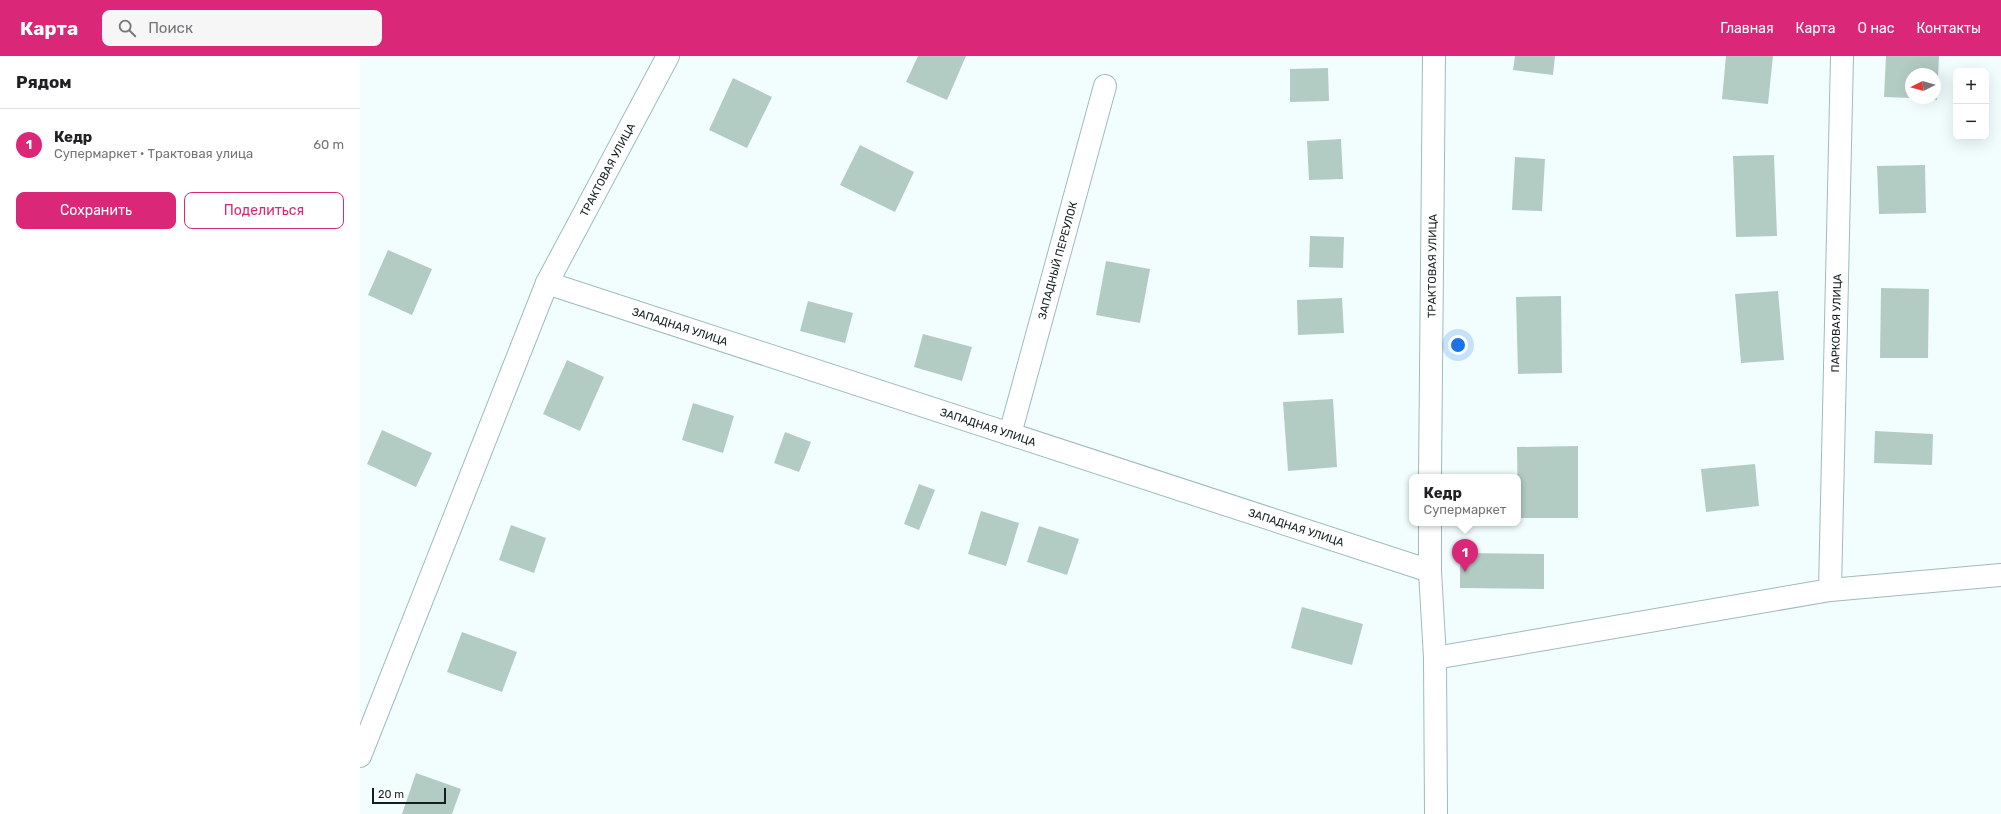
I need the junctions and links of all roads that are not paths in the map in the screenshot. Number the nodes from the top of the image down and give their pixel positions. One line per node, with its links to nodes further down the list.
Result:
1 (668, 56): 5 (street, ТРАКТОВАЯ УЛИЦА)
2 (1434, 56): 7 (street, ТРАКТОВАЯ УЛИЦА)
3 (1842, 56): 11 (street, ПАРКОВАЯ УЛИЦА)
4 (1105, 86): 6 (street, ЗАПАДНЫЙ ПЕРЕУЛОК)
5 (547, 283): 6 (street, ЗАПАДНАЯ УЛИЦА); 13 (street, ТРАКТОВАЯ УЛИЦА)
6 (1010, 434): 9 (street, ЗАПАДНАЯ УЛИЦА)
7 (1430, 474)
8 (1430, 526): 9 (street)
9 (1430, 571): 12 (street)
10 (2001, 575): 11 (street)
11 (1830, 590): 12 (street)
12 (1435, 658): 14 (street)
13 (360, 756)
14 (1436, 814)

